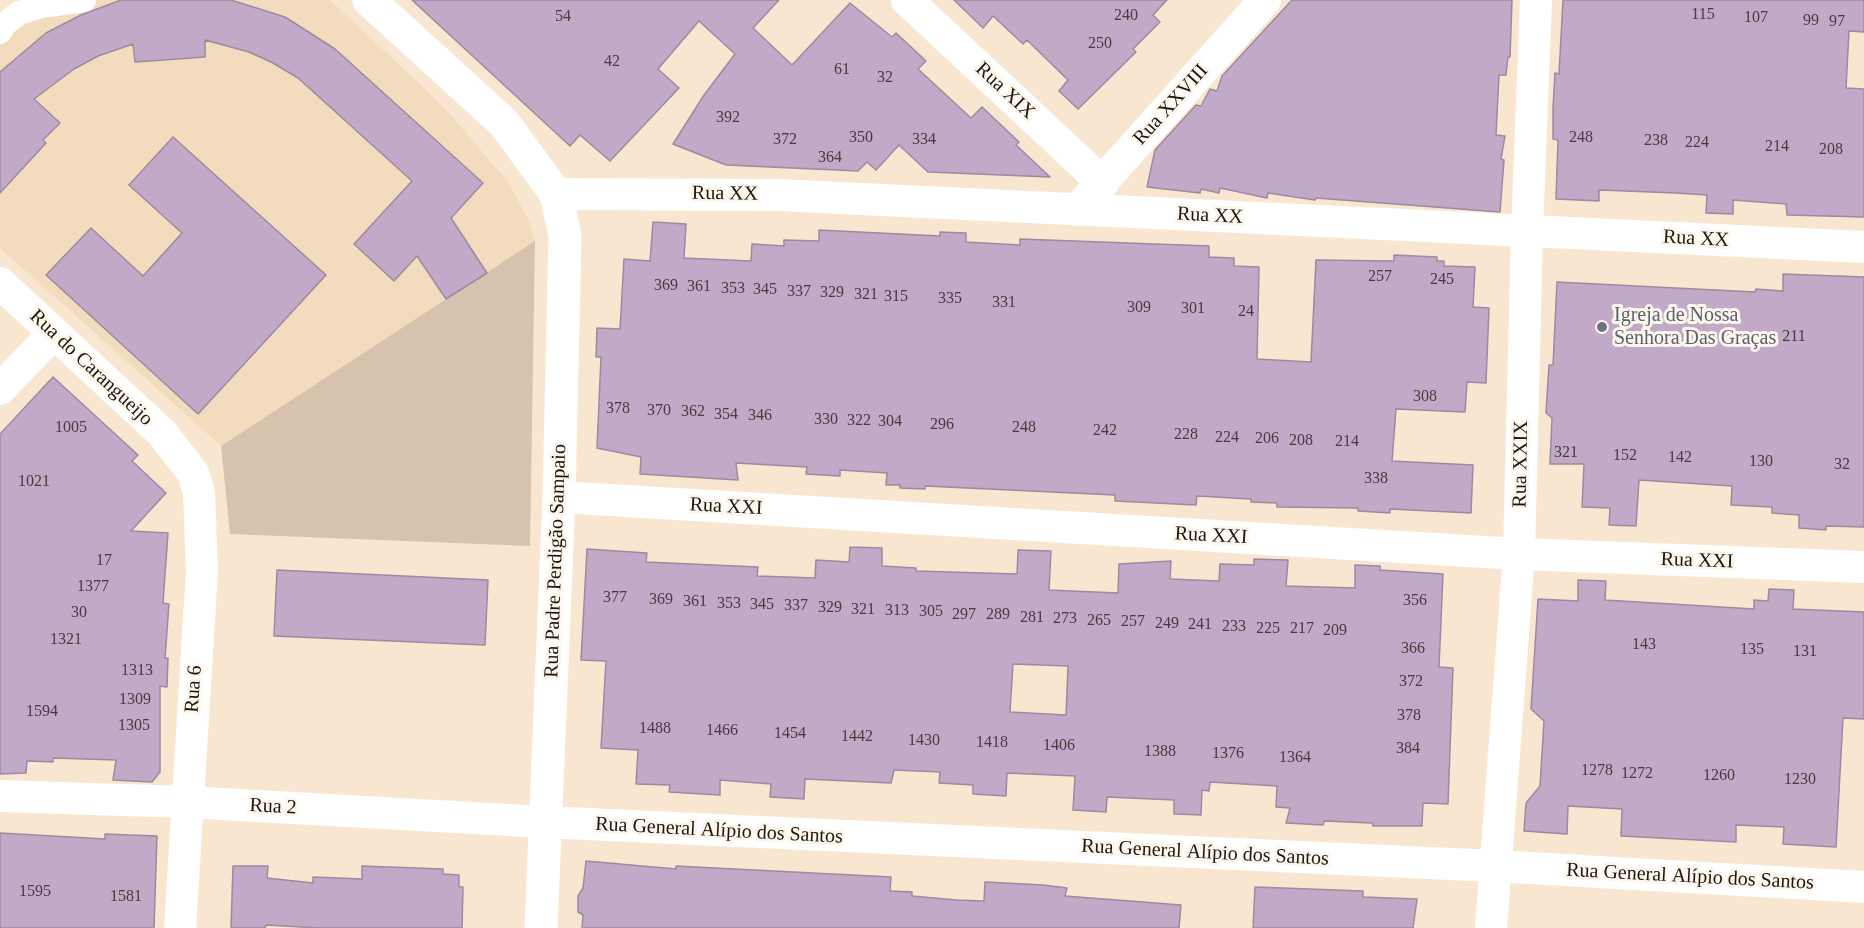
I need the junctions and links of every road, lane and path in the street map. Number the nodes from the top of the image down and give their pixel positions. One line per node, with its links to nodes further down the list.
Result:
1 (84, 0): 6 (street)
2 (369, 0): 8 (main road)
3 (907, 0): 7 (street, Rua XIX)
4 (1265, 0): 7 (street, Rua XXVIII)
5 (1536, 0): 10 (street, Rua XXIX)
6 (0, 32)
7 (1103, 183): 9 (street, Rua XXVIII)
8 (556, 194): 9 (street, Rua XX); 16 (main road, Rua Padre Perdigão Sampaio)
9 (1077, 210): 10 (street, Rua XX)
10 (1527, 231): 11 (street, Rua XX); 17 (street, Rua XXIX)
11 (1864, 247)
12 (0, 283): 13 (street, Rua do Carangueijo)
13 (54, 333): 14 (street); 15 (street, Rua do Carangueijo)
14 (0, 388)
15 (180, 455): 20 (street, Rua 6)
16 (559, 497): 17 (street, Rua XXI); 21 (main road, Rua Padre Perdigão Sampaio)
17 (1519, 554): 18 (street, Rua XXI); 22 (street, Rua XXIX)
18 (1864, 567)
19 (0, 796): 20 (street, Rua 2)
20 (186, 802): 21 (street, Rua 2); 24 (street, Rua 6)
21 (545, 822): 22 (street, Rua General Alípio dos Santos); 25 (main road, Rua Padre Perdigão Sampaio)
22 (1494, 866): 23 (street, Rua General Alípio dos Santos); 26 (street, Rua XXIX)
23 (1864, 887)
24 (180, 928)
25 (541, 928)
26 (1491, 928)

